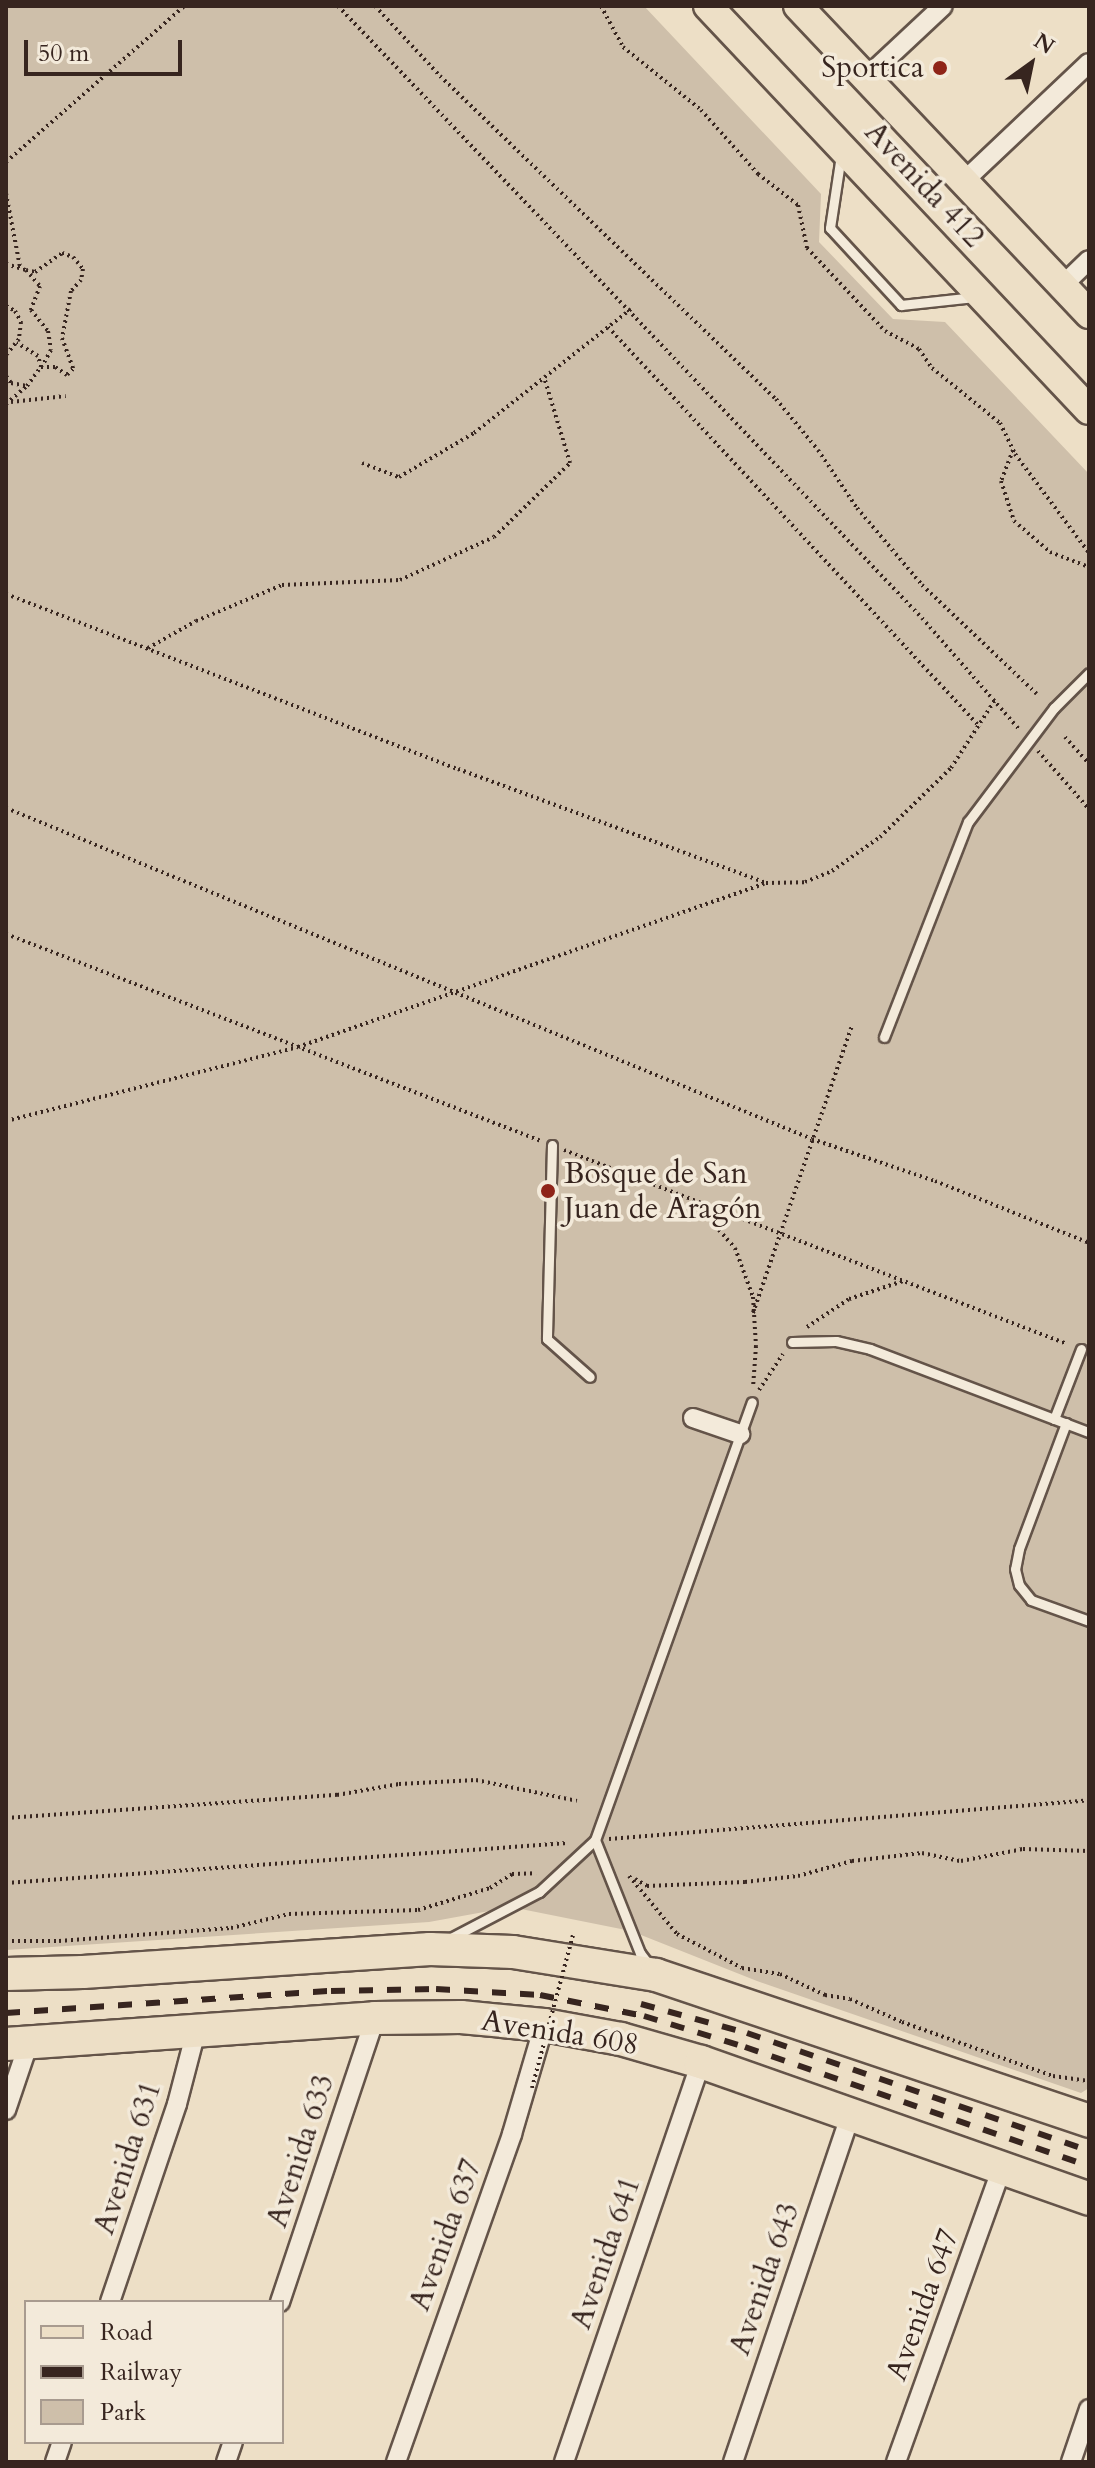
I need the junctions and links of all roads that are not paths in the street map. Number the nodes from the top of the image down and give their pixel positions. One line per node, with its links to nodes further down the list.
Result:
1 (708, 6): 6 (main road, Avenida 412)
2 (798, 6): 5 (main road, Avenida 412)
3 (943, 6): 5 (street)
4 (1089, 63): 7 (street)
5 (866, 78): 7 (main road, Avenida 412)
6 (843, 148): 10 (main road, Avenida 412); 10 (lane)
7 (963, 182): 9 (main road, Avenida 412)
8 (1089, 260): 9 (street)
9 (1062, 286): 11 (main road, Avenida 412)
10 (982, 296): 12 (main road, Avenida 412)
11 (1089, 314)
12 (1089, 410)
13 (1089, 673): 14 (lane)
14 (884, 1037)
15 (552, 1145): 18 (lane)
16 (792, 1342): 21 (lane)
17 (1081, 1349): 21 (lane)
18 (590, 1377)
19 (752, 1402): 24 (lane)
20 (693, 1418): 24 (street)
21 (1054, 1419): 22 (lane)
22 (1066, 1423): 23 (lane); 25 (lane)
23 (1089, 1432)
24 (740, 1434): 26 (lane)
25 (1089, 1621)
26 (595, 1840): 27 (lane); 29 (lane)
27 (430, 1949): 28 (highway); 29 (highway)
28 (6, 1974)
29 (656, 1975): 37 (highway)
30 (375, 2018): 31 (highway, Avenida 608); 32 (highway, Avenida 608); 41 (street, Avenida 633)
31 (544, 2025): 34 (highway, Avenida 608); 43 (street, Avenida 637)
32 (196, 2031): 33 (highway, Avenida 608); 40 (street, Avenida 631)
33 (17, 2043): 35 (street)
34 (701, 2062): 36 (highway, Avenida 608); 44 (street, Avenida 641)
35 (6, 2110)
36 (851, 2114): 38 (highway, Avenida 608); 45 (street, Avenida 643)
37 (1089, 2121)
38 (1002, 2167): 39 (highway, Avenida 608); 46 (street, Avenida 647)
39 (1089, 2199)
40 (111, 2300)
41 (281, 2300)
42 (1089, 2409): 47 (street)
43 (396, 2462)
44 (564, 2462)
45 (733, 2462)
46 (896, 2462)
47 (1071, 2462)

